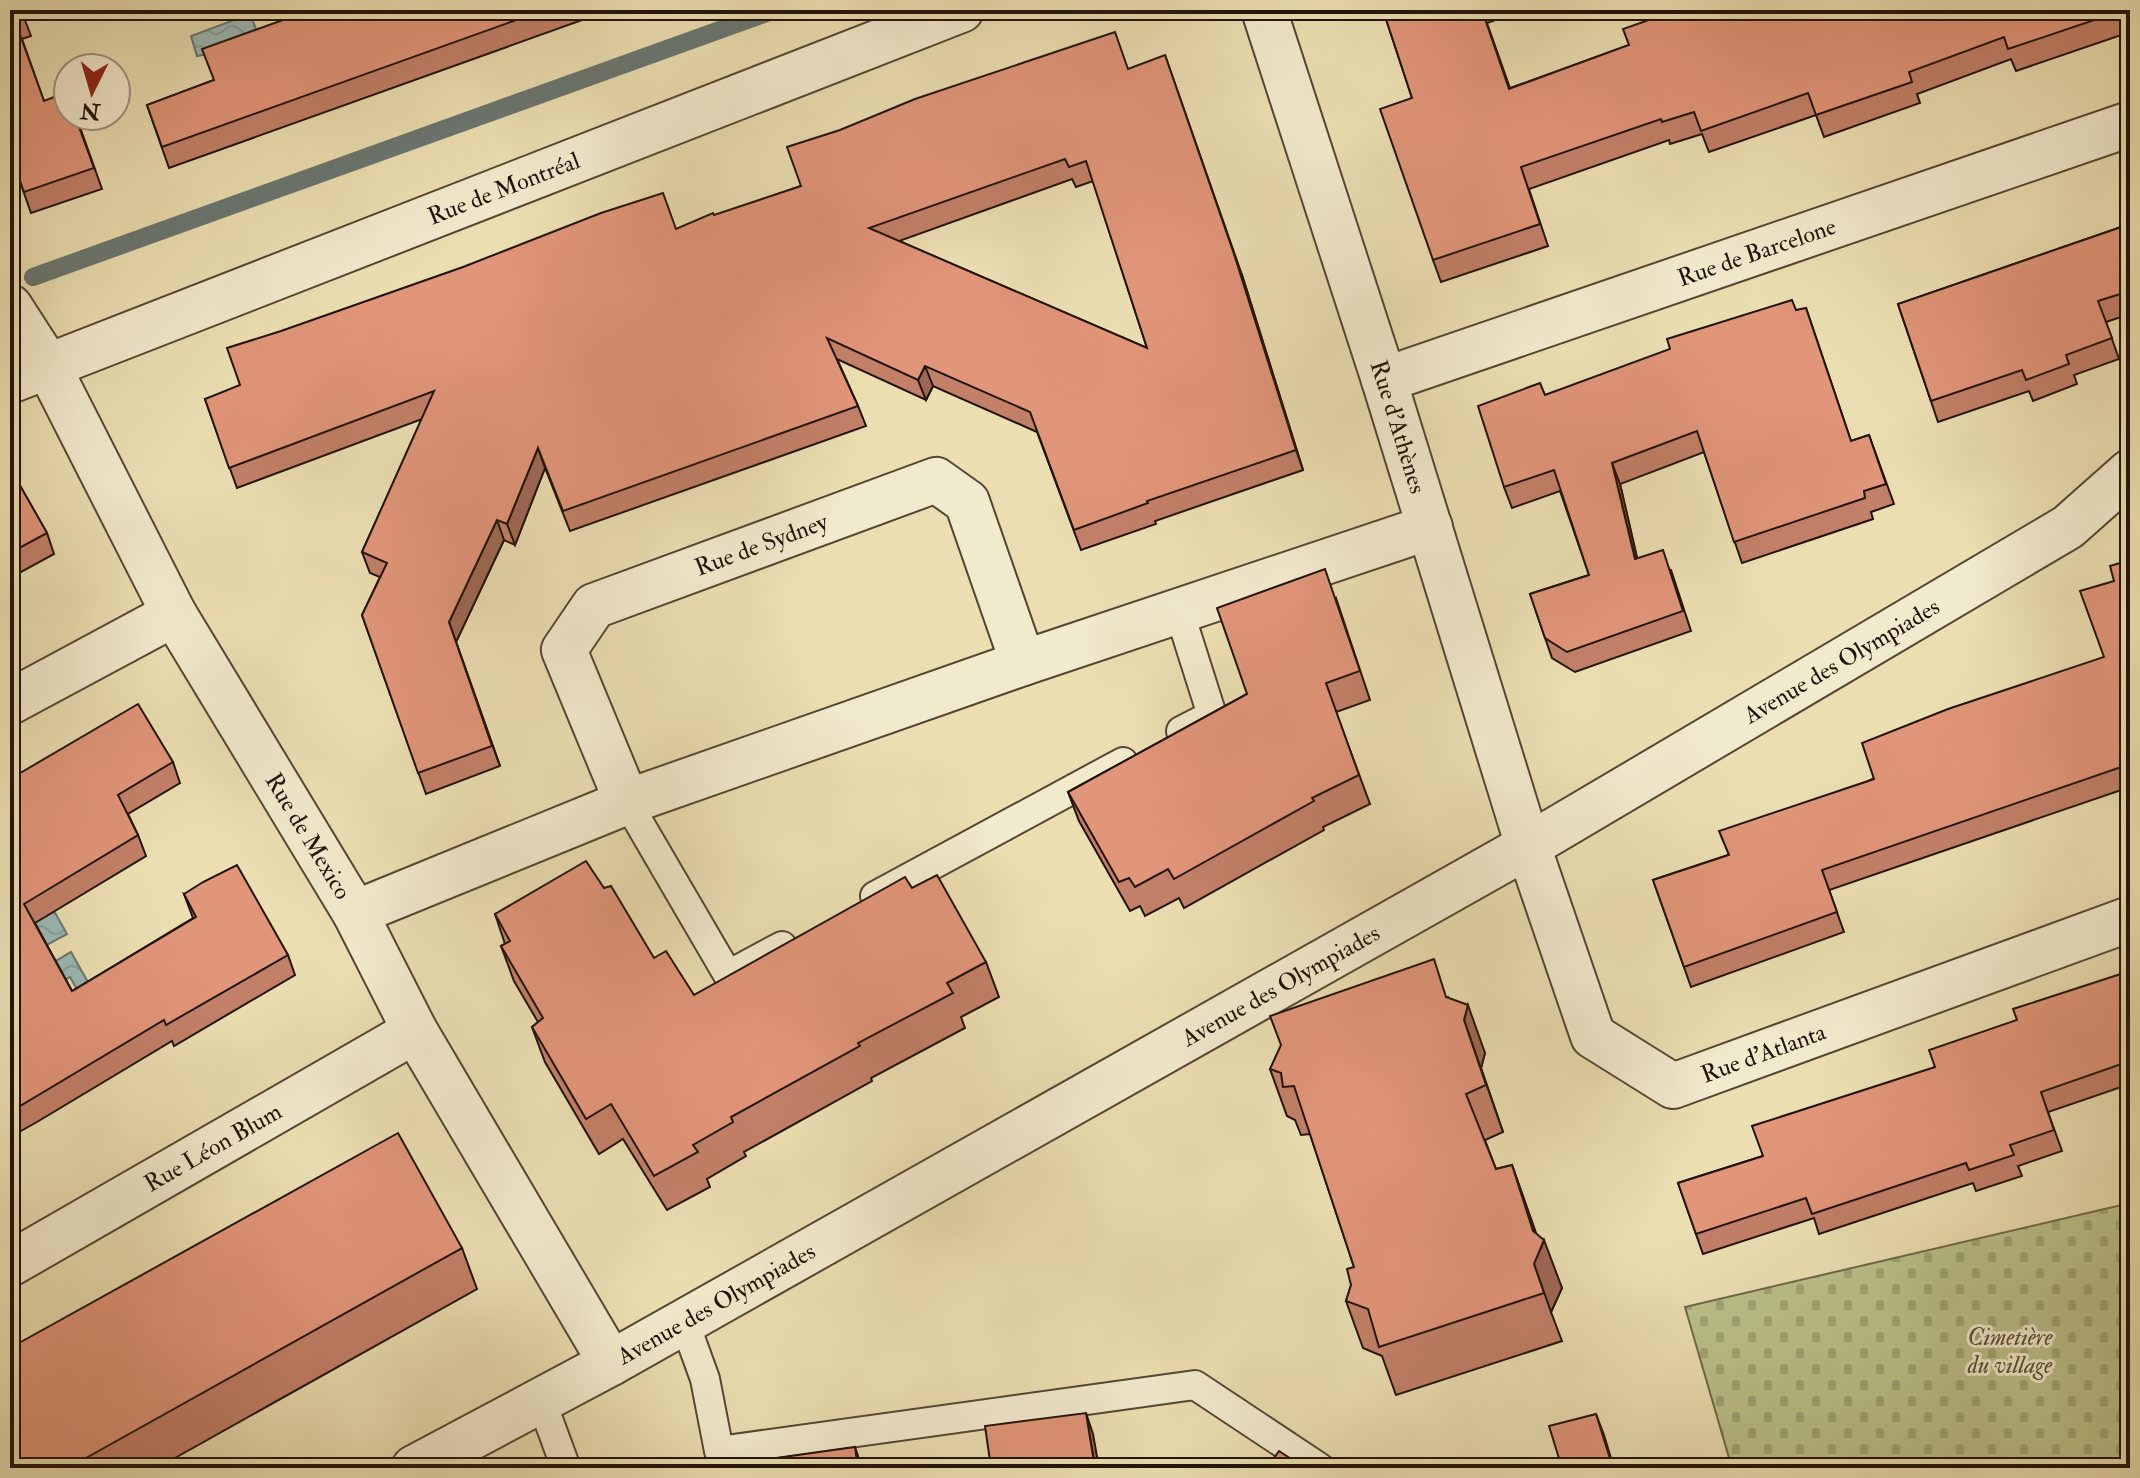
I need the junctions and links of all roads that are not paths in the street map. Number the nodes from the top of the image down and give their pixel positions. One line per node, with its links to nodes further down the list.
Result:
1 (961, 10): 5 (street, Rue de Montréal)
2 (1264, 10): 6 (street, Rue d'Athènes)
3 (2130, 124): 6 (street, Rue de Barcelone)
4 (10, 307): 5 (street, Rue de Mexico)
5 (29, 373): 10 (street, Rue de Mexico)
6 (1384, 380): 8 (street, Rue d'Athènes)
7 (2130, 472): 14 (street, Avenue des Olympiades)
8 (1430, 527): 9 (street); 14 (street, Rue d'Athènes)
9 (1179, 611): 11 (street); 15 (lane)
10 (174, 614): 12 (street); 16 (street, Rue de Mexico)
11 (1023, 663): 13 (street); 13 (street, Rue de Sydney)
12 (10, 702)
13 (627, 802): 16 (street); 18 (lane)
14 (1528, 846): 17 (street, Rue d'Atlanta); 21 (street, Avenue des Olympiades)
15 (852, 908)
16 (355, 913): 19 (street, Rue de Mexico)
17 (2130, 919)
18 (811, 930)
19 (415, 1031): 20 (street, Rue Léon Blum); 22 (street, Rue de Mexico)
20 (10, 1264)
21 (684, 1321): 22 (street, Avenue des Olympiades); 24 (lane)
22 (611, 1363): 23 (street, Avenue des Olympiades)
23 (541, 1400): 25 (street, Avenue des Olympiades); 26 (lane)
24 (720, 1460): 27 (lane)
25 (414, 1468)
26 (566, 1468)
27 (1320, 1468)

